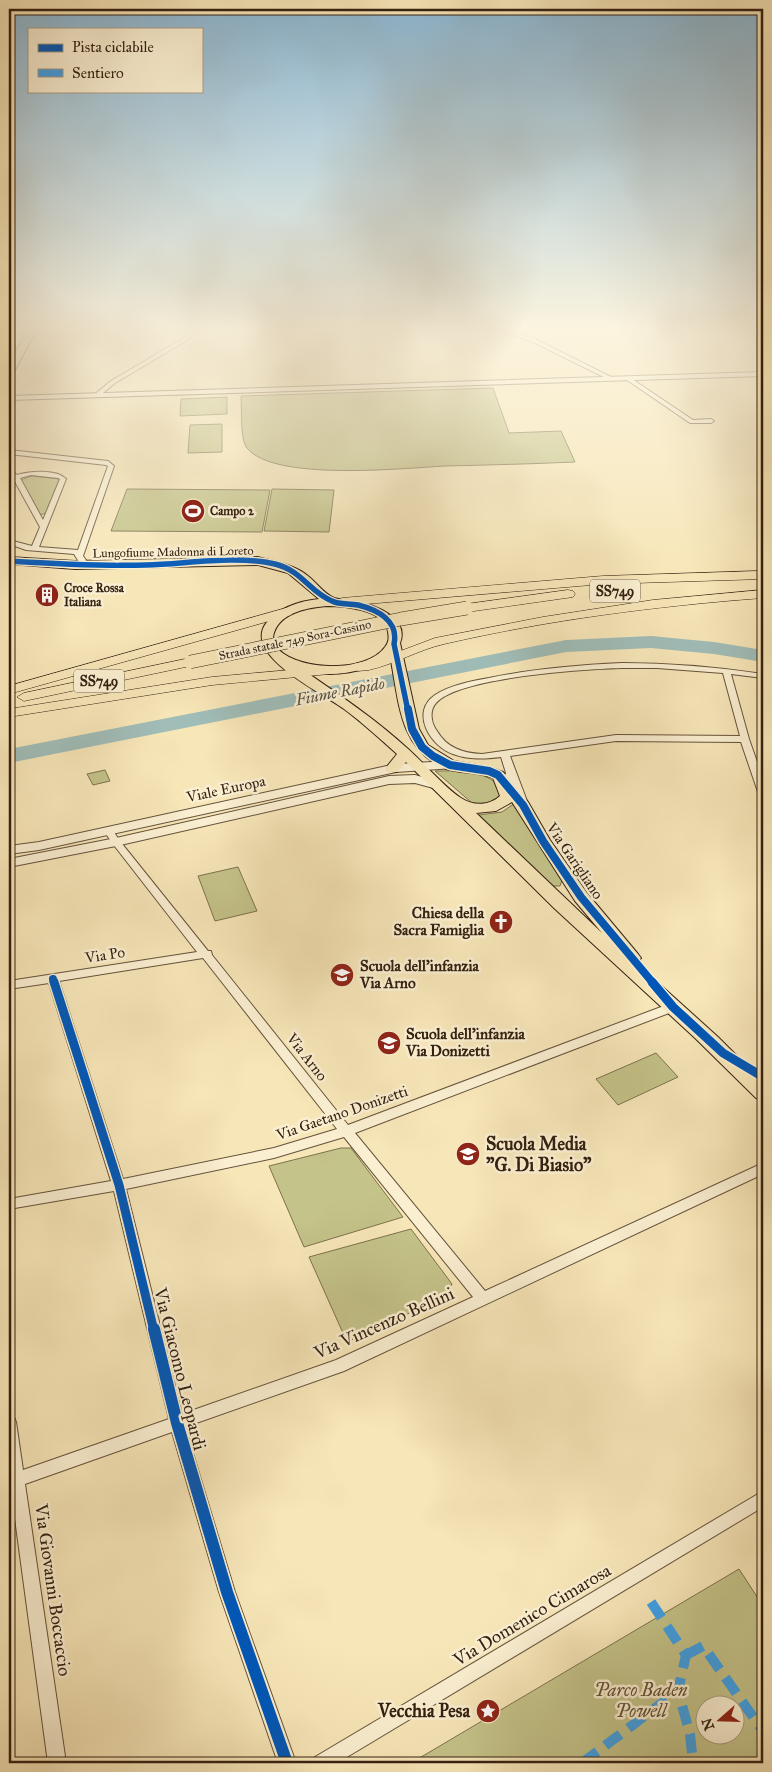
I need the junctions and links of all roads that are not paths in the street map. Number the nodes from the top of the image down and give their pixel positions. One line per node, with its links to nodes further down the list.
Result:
1 (675, 411): 2 (street)
2 (711, 421)
3 (9, 452): 9 (street)
4 (9, 470): 5 (street)
5 (16, 477): 6 (street); 6 (street)
6 (44, 528): 8 (street)
7 (9, 542): 8 (street)
8 (35, 549): 9 (street)
9 (77, 560): 10 (main road, Lungofiume Madonna di Loreto); 14 (main road, Lungofiume Madonna di Loreto)
10 (14, 564): 15 (main road, Lungofiume Madonna di Loreto)
11 (763, 575): 14 (highway)
12 (763, 585): 24 (highway, Strada statale 749 Sora-Cassino / SS749, bridge)
13 (763, 594): 16 (highway)
14 (337, 602): 15 (main road, Lungofiume Madonna di Loreto); 16 (main road, Lungofiume Madonna di Loreto)
15 (290, 611): 17 (main road, Lungofiume Madonna di Loreto); 23 (highway)
16 (397, 655): 18 (highway); 29 (main road, Via Garigliano)
17 (278, 656): 19 (main road); 22 (main road, Lungofiume Madonna di Loreto)
18 (358, 667): 19 (main road)
19 (334, 670): 22 (highway)
20 (726, 670): 21 (street); 26 (street); 28 (street)
21 (763, 676)
22 (307, 677): 25 (highway); 27 (main road, Via Garigliano)
23 (9, 690)
24 (9, 701)
25 (9, 713)
26 (745, 739): 28 (street); 34 (street)
27 (405, 754): 30 (main road, Via Garigliano); 31 (main road)
28 (505, 754): 32 (street)
29 (450, 765): 30 (street, Viale Europa); 32 (main road, Via Garigliano)
30 (417, 766): 31 (street, Viale Europa); 33 (main road, Via Garigliano)
31 (392, 769): 36 (street, Viale Europa)
32 (508, 780): 35 (main road, Via Garigliano); 42 (main road, Via Garigliano)
33 (437, 785): 35 (main road, Via Garigliano); 36 (street, Viale Europa)
34 (763, 792)
35 (458, 803): 42 (main road, Via Garigliano)
36 (113, 836): 37 (street, Viale Europa); 38 (street, Viale Europa); 39 (street, Via Arno)
37 (9, 850)
38 (9, 863)
39 (206, 954): 40 (street, Via Po); 46 (street, Via Arno)
40 (53, 979): 41 (street, Via Po); 48 (street, Via Giacomo Leopardi)
41 (9, 985)
42 (673, 1007): 43 (main road, Via Garigliano); 46 (street, Via Gaetano Donizetti)
43 (723, 1053): 44 (main road, Via Garigliano); 45 (main road, Via Garigliano)
44 (763, 1077)
45 (763, 1093)
46 (346, 1131): 48 (street, Via Gaetano Donizetti); 50 (street, Via Arno)
47 (763, 1168): 50 (street, Via Vincenzo Bellini)
48 (118, 1185): 49 (street, Via Gaetano Donizetti); 52 (street, Via Giacomo Leopardi)
49 (9, 1204)
50 (483, 1299): 52 (street, Via Vincenzo Bellini)
51 (9, 1422): 53 (street, Via Giovanni Boccaccio)
52 (177, 1423): 53 (street, Via Vincenzo Bellini); 56 (street, Via Giacomo Leopardi)
53 (13, 1481): 55 (street, Via Giovanni Boccaccio)
54 (763, 1499): 57 (street, Via Domenico Cimarosa)
55 (57, 1763)
56 (287, 1763)
57 (321, 1763)

